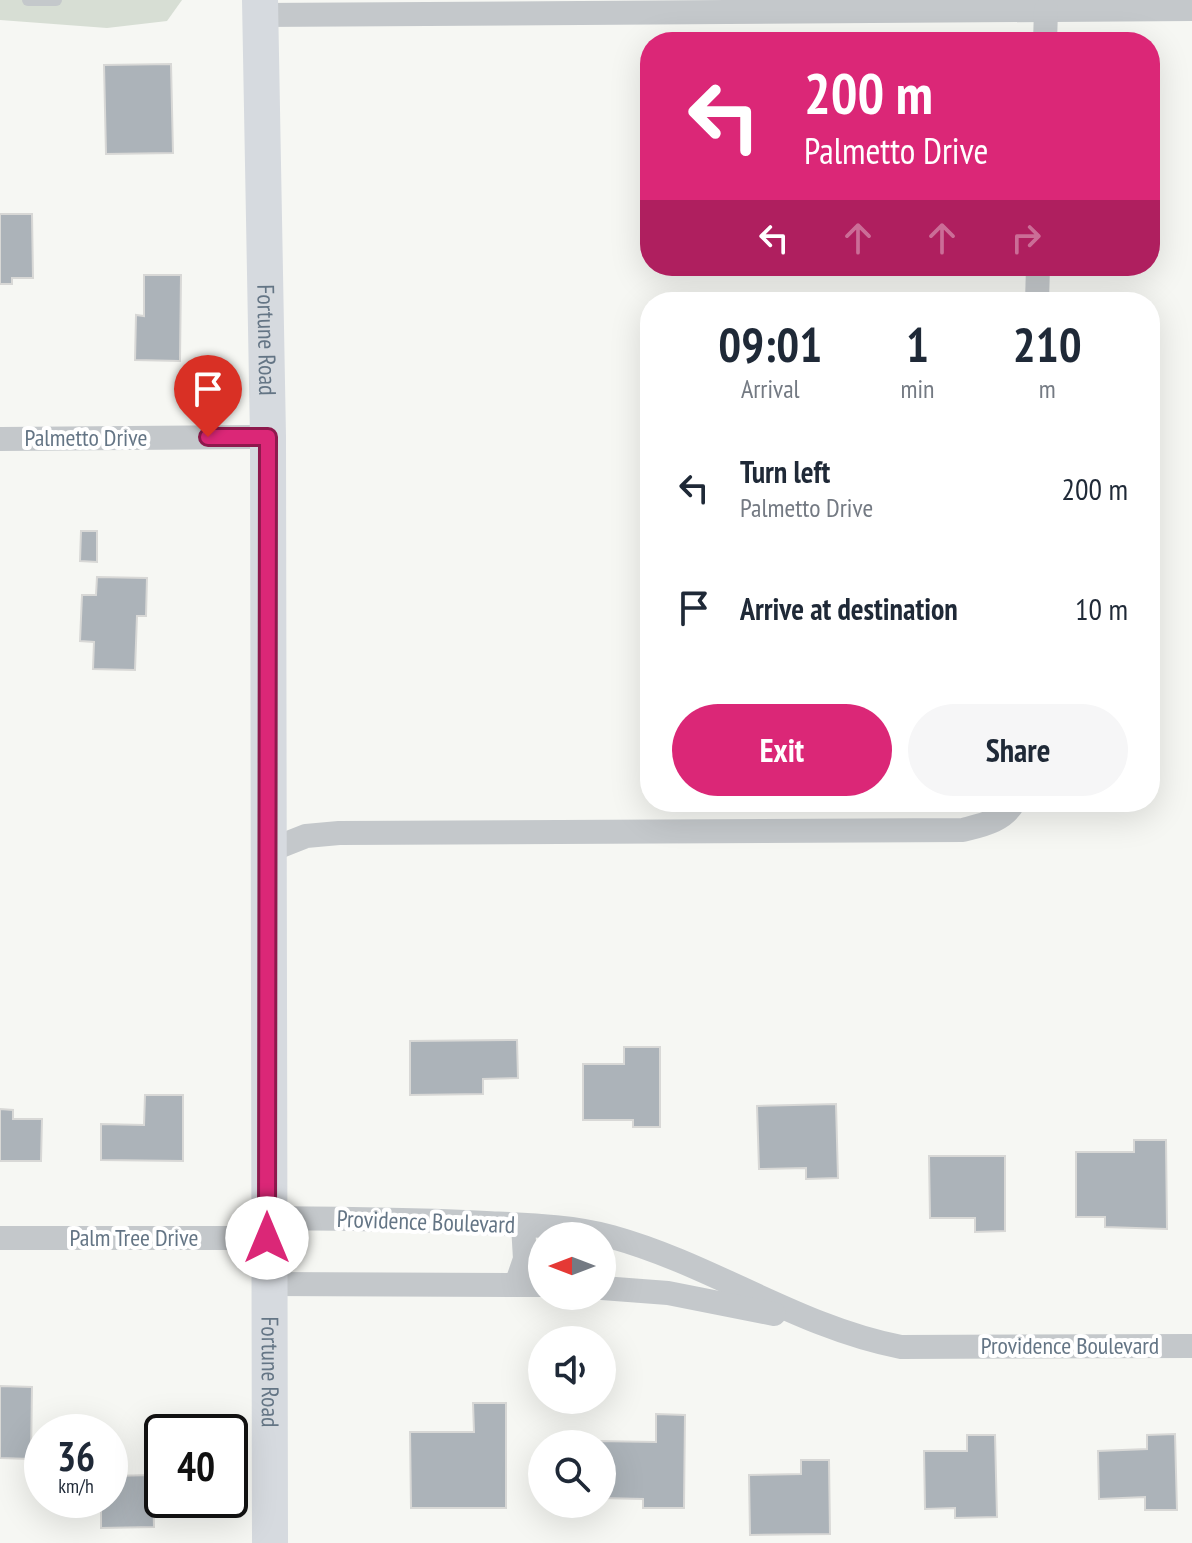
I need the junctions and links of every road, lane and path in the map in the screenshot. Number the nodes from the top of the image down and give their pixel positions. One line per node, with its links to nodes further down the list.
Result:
1 (28, 0): 2 (lane)
2 (56, 0)
3 (631, 6): 4 (street); 6 (street)
4 (260, 8): 8 (street, Fortune Road)
5 (1192, 9): 6 (street)
6 (1046, 10): 7 (street)
7 (1045, 32)
8 (268, 437): 9 (street, Palmetto Drive); 11 (street, Fortune Road)
9 (0, 439)
10 (1007, 812): 11 (street)
11 (268, 851): 13 (street, Fortune Road)
12 (523, 1225): 13 (street, Providence Boulevard); 16 (street); 19 (street, Providence Boulevard)
13 (267, 1228): 14 (street, Palm Tree Drive); 15 (street, Fortune Road)
14 (0, 1238)
15 (268, 1284): 16 (street); 21 (street, Fortune Road)
16 (516, 1285): 17 (street)
17 (528, 1285)
18 (616, 1289): 19 (street, Providence Boulevard)
19 (807, 1320): 20 (street, Providence Boulevard)
20 (1192, 1346)
21 (270, 1543)

